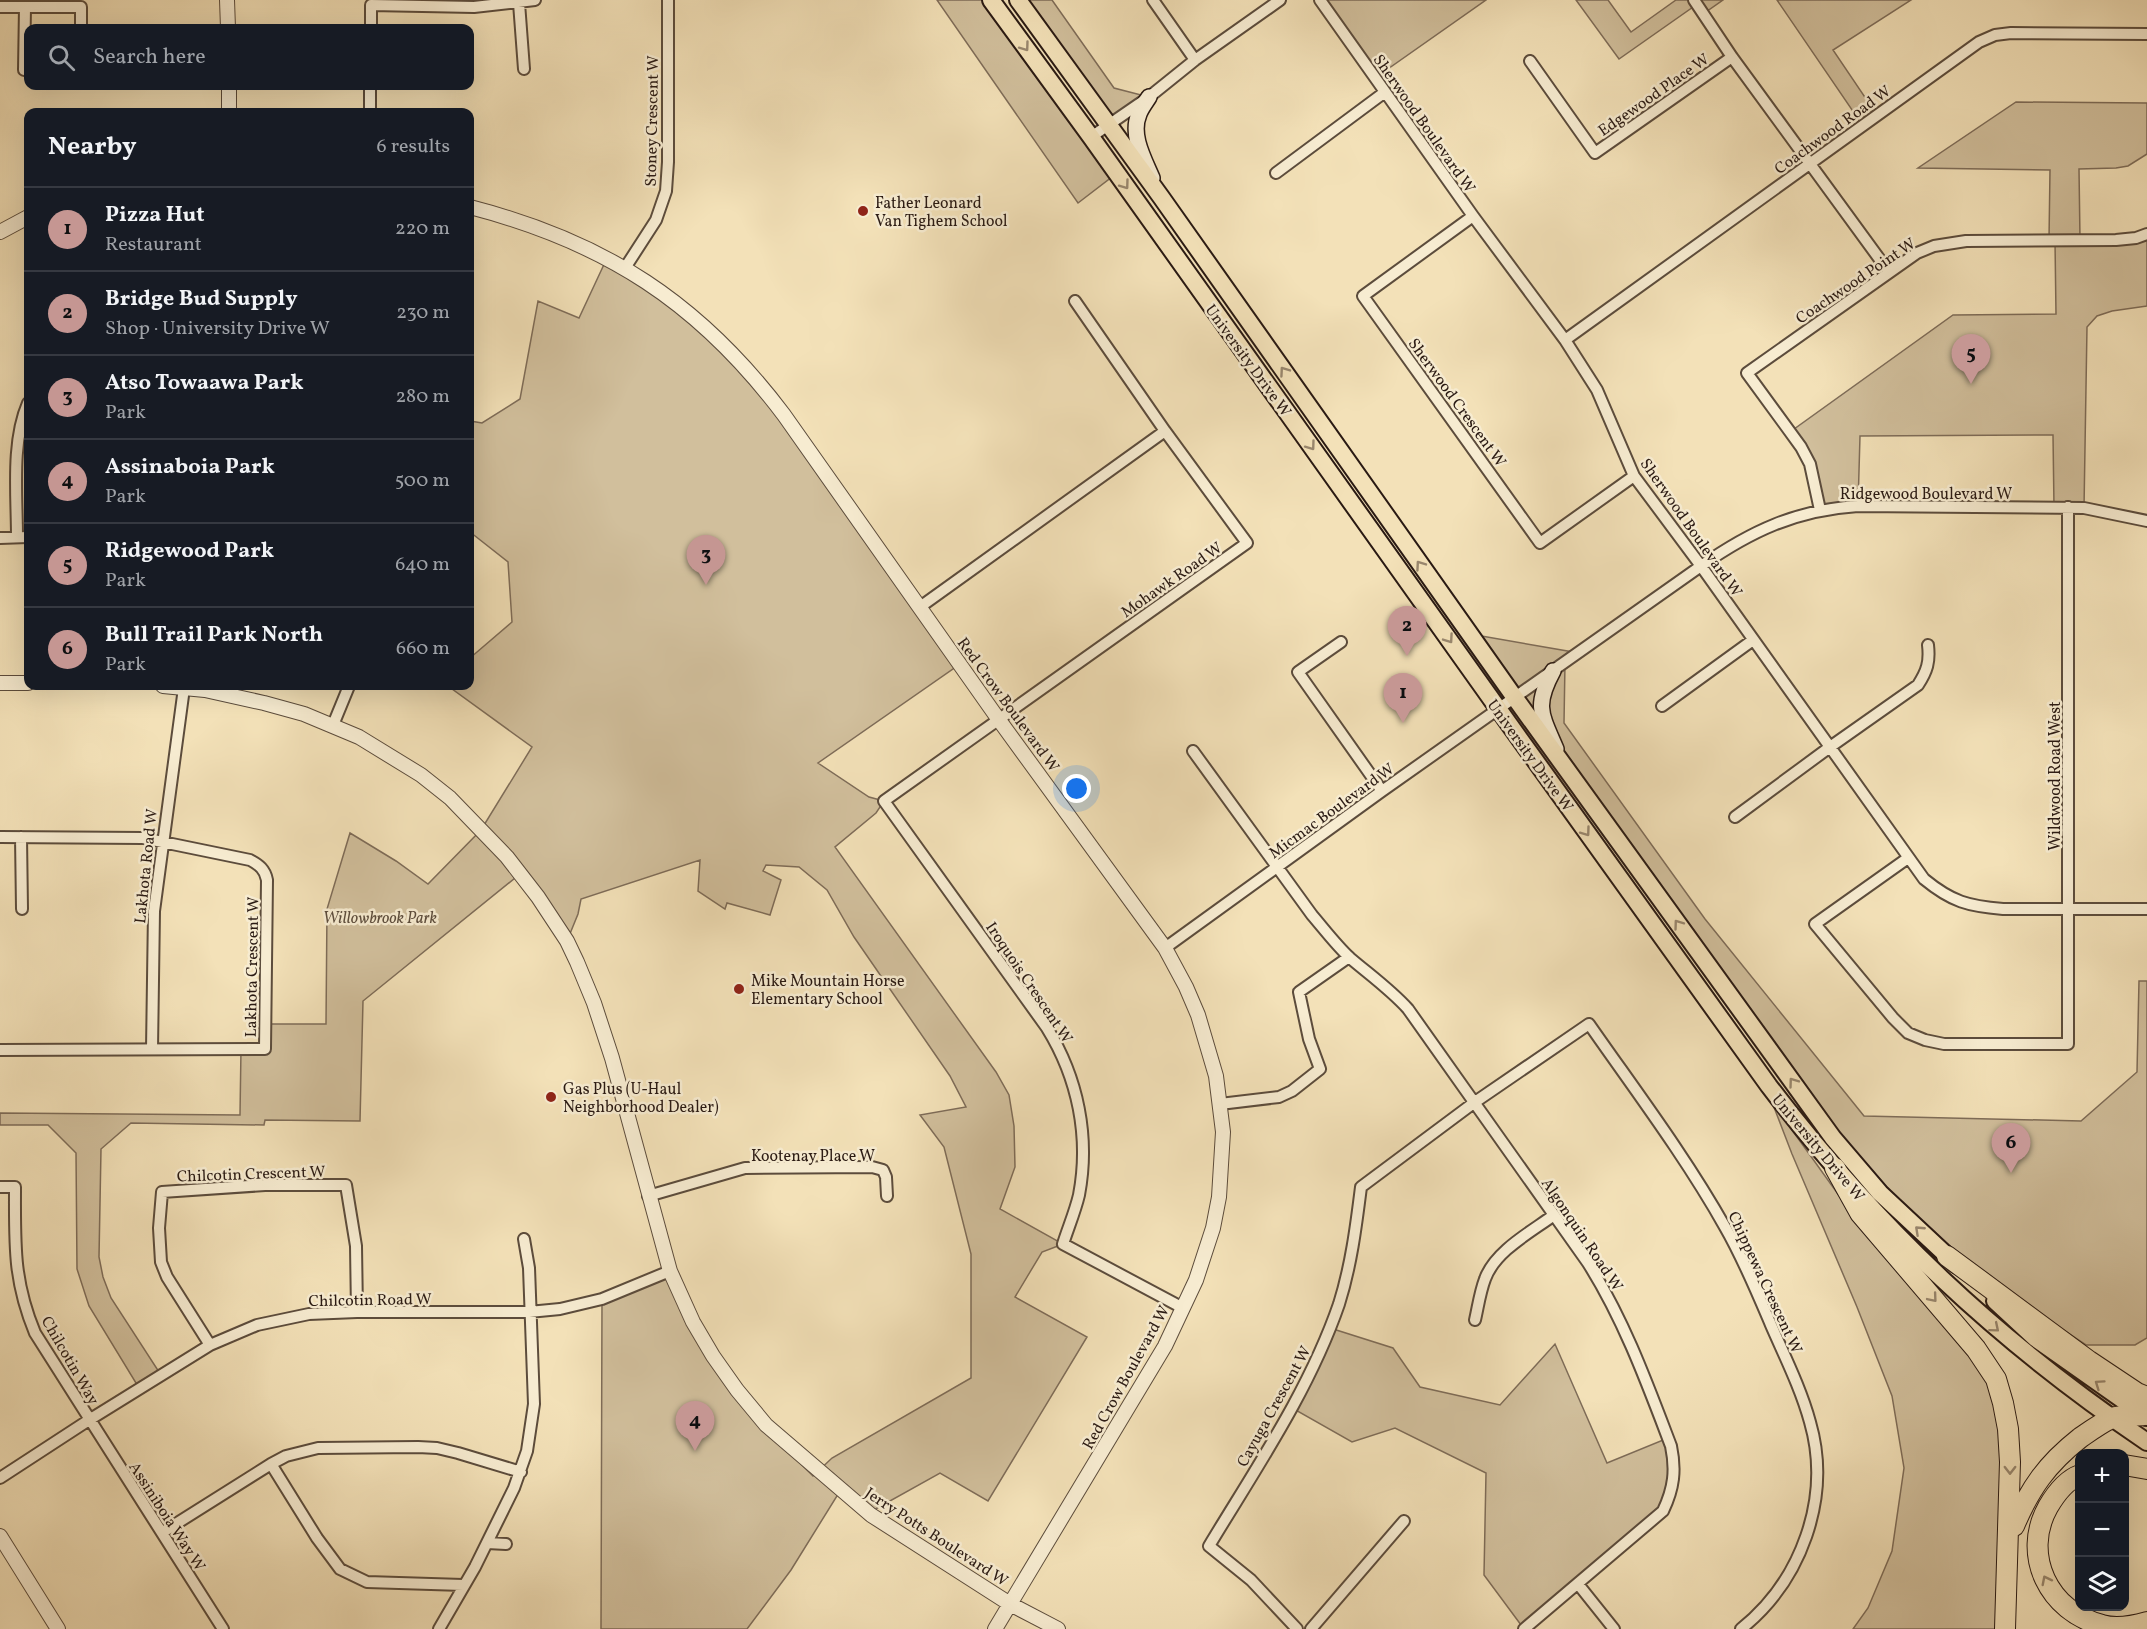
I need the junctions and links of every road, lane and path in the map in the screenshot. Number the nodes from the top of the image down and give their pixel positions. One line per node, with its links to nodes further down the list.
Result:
1 (227, 0): 15 (street)
2 (535, 0): 10 (street)
3 (668, 0): 38 (street, Stoney Crescent W)
4 (991, 0): 29 (main road, University Drive W, one-way to 29)
5 (1018, 0): 28 (main road, University Drive W)
6 (1152, 0): 19 (street)
7 (1280, 0): 19 (street)
8 (1320, 0): 24 (street, Sherwood Boulevard W)
9 (1694, 0): 18 (street)
10 (519, 3): 16 (street); 21 (street)
11 (0, 7): 12 (street)
12 (25, 7): 13 (street); 14 (street)
13 (25, 24)
14 (81, 24)
15 (228, 24)
16 (371, 24)
17 (2147, 34): 30 (street, Coachwood Road W)
18 (1732, 57): 20 (street, Edgewood Place W); 30 (street)
19 (1195, 60): 25 (street)
20 (1530, 61)
21 (525, 69)
22 (229, 90): 26 (street)
23 (370, 90): 27 (street)
24 (1385, 92): 31 (street); 34 (street, Sherwood Boulevard W)
25 (1149, 97): 28 (street); 32 (main road)
26 (229, 108)
27 (370, 108)
28 (1109, 125): 29 (street); 32 (main road, University Drive W)
29 (1091, 137): 64 (main road, University Drive W, one-way to 64)
30 (1810, 163): 39 (street); 41 (street, Coachwood Road W)
31 (1275, 172)
32 (1161, 197): 62 (main road, University Drive W, one-way to 32)
33 (474, 208): 38 (street, Red Crow Boulevard W)
34 (1473, 216): 41 (street, Sherwood Boulevard W); 44 (street, Sherwood Crescent W)
35 (24, 219): 36 (street)
36 (0, 232)
37 (2147, 234): 39 (street, Coachwood Point W)
38 (625, 267): 52 (street, Red Crow Boulevard W)
39 (1889, 272): 46 (street, Coachwood Point W)
40 (1075, 301): 43 (street, Mohawk Road W)
41 (1565, 340): 44 (street, Sherwood Boulevard W)
42 (24, 414): 48 (street)
43 (1166, 431): 52 (street); 65 (street, Mohawk Road W)
44 (1634, 476): 51 (street, Sherwood Boulevard W)
45 (2068, 507): 46 (street, Ridgewood Boulevard W); 47 (street, Ridgewood Boulevard W); 77 (street, Wildwood Road West)
46 (1820, 510): 51 (street, Ridgewood Boulevard W)
47 (2147, 521)
48 (17, 537): 49 (street); 50 (street)
49 (24, 537)
50 (0, 538)
51 (1701, 566): 53 (street, Sherwood Boulevard W); 56 (street, Ridgewood Boulevard W)
52 (920, 607): 65 (street, Red Crow Boulevard W)
53 (1753, 640): 63 (street); 67 (street, Sherwood Boulevard W)
54 (1341, 642): 70 (street)
55 (1928, 645): 67 (street)
56 (1553, 671): 62 (street, Ridgewood Boulevard W); 69 (main road)
57 (0, 683): 58 (street)
58 (24, 683)
59 (184, 690): 74 (street, Lakhota Road W)
60 (195, 690): 66 (street, Jerry Potts Boulevard W)
61 (348, 690): 66 (street)
62 (1515, 698): 64 (street, Micmac Boulevard W); 69 (main road, University Drive W)
63 (1662, 706)
64 (1498, 710): 70 (street, Micmac Boulevard W); 86 (main road, University Drive W, one-way to 86)
65 (999, 720): 80 (street, Red Crow Boulevard W); 94 (street, Iroquois Crescent W)
66 (333, 725): 88 (street, Jerry Potts Boulevard W)
67 (1830, 747): 71 (street); 75 (street, Sherwood Boulevard W)
68 (1194, 751): 76 (street, Algonquin Road W)
69 (1563, 765): 92 (main road, University Drive W, one-way to 69)
70 (1382, 791): 76 (street, Micmac Boulevard W)
71 (1735, 817)
72 (0, 837): 73 (street, Lakhota Crescent W)
73 (21, 837): 74 (street, Lakhota Crescent W); 78 (street)
74 (162, 842): 82 (street, Lakhota Road W); 82 (street, Lakhota Crescent W)
75 (1908, 858): 77 (street, Sherwood Boulevard W); 77 (street, Wildwood Road West)
76 (1277, 867): 80 (street, Micmac Boulevard W); 81 (street, Algonquin Road W)
77 (2069, 908): 79 (street, Sherwood Boulevard W)
78 (22, 909)
79 (2147, 909)
80 (1165, 948): 85 (street, Red Crow Boulevard W)
81 (1349, 957): 84 (street, Algonquin Road W); 85 (street)
82 (152, 1049): 83 (street, Lakhota Crescent W)
83 (0, 1050)
84 (1475, 1102): 90 (street, Algonquin Road W); 124 (street, Cayuga Crescent W); 128 (street, Chippewa Crescent W)
85 (1220, 1104): 94 (street, Red Crow Boulevard W)
86 (1835, 1168): 100 (main road, University Drive W, one-way to 100); 112 (highway, one-way to 112)
87 (0, 1187): 101 (street, Chilcotin Way)
88 (648, 1196): 89 (street, Kootenay Place W); 93 (street, Jerry Potts Boulevard W)
89 (887, 1196)
90 (1554, 1215): 97 (street); 115 (street, Algonquin Road W)
91 (525, 1239): 96 (street)
92 (1947, 1256): 99 (highway, one-way to 92)
93 (670, 1271): 96 (street, Chilcotin Road W); 117 (street, Jerry Potts Boulevard W)
94 (1183, 1308): 117 (street, Red Crow Boulevard W)
95 (357, 1312): 96 (street, Chilcotin Road W); 98 (street, Chilcotin Road W); 98 (street, Chilcotin Crescent W)
96 (530, 1312): 106 (street)
97 (1475, 1320)
98 (210, 1345): 101 (street, Chilcotin Road W)
99 (2146, 1410): 100 (highway)
100 (2113, 1418): 102 (main road, University Drive W); 112 (highway)
101 (89, 1420): 107 (street, Chilcotin Road W); 110 (street, Assiniboia Way W)
102 (2147, 1442)
103 (271, 1464): 106 (street); 110 (street); 116 (street)
104 (2129, 1466): 105 (highway)
105 (2147, 1469)
106 (521, 1472): 113 (street)
107 (0, 1478)
108 (2075, 1478): 118 (highway, one-way to 108)
109 (1404, 1521): 125 (street)
110 (163, 1532): 120 (street, Assiniboia Way W)
111 (0, 1536): 119 (street)
112 (2009, 1537): 129 (highway)
113 (487, 1543): 114 (street); 116 (street)
114 (506, 1544)
115 (1578, 1584): 126 (street, Algonquin Road W); 127 (street)
116 (463, 1585): 121 (street)
117 (1010, 1604): 122 (street, Red Crow Boulevard W); 123 (street, Jerry Potts Boulevard W)
118 (2147, 1622)
119 (58, 1629)
120 (223, 1629)
121 (439, 1629)
122 (994, 1629)
123 (1059, 1629)
124 (1297, 1629)
125 (1311, 1629)
126 (1524, 1629)
127 (1614, 1629)
128 (1741, 1629)
129 (2005, 1629)

